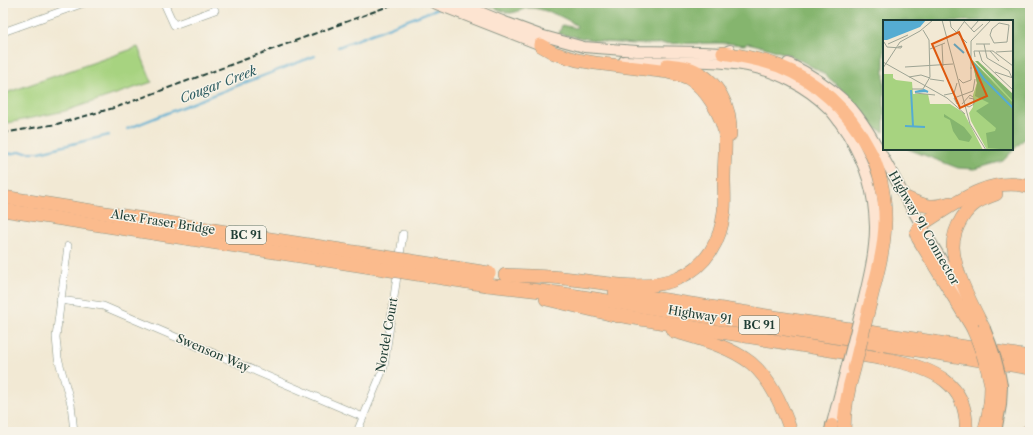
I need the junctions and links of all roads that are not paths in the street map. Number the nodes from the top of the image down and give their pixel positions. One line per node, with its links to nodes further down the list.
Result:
1 (84, 3): 6 (street)
2 (164, 3): 5 (street)
3 (434, 3): 7 (main road, Highway 91 Connector)
4 (458, 3): 8 (main road, Highway 91 Connector)
5 (215, 10)
6 (3, 32)
7 (540, 45): 9 (main road, Highway 91 Connector); 10 (highway)
8 (722, 53): 14 (main road, Highway 91 Connector); 23 (highway)
9 (641, 62): 10 (highway); 23 (main road, Highway 91 Connector)
10 (724, 158): 20 (highway)
11 (1030, 187): 15 (highway)
12 (1030, 195): 25 (highway)
13 (3, 197): 21 (highway, Alex Fraser Bridge / BC 91, bridge)
14 (906, 198): 15 (highway); 17 (main road, Highway 91 Connector)
15 (962, 200): 17 (highway)
16 (3, 210): 21 (highway, Alex Fraser Bridge / BC 91, bridge)
17 (921, 225): 25 (highway)
18 (403, 234): 32 (street, Nordel Court)
19 (68, 246): 22 (street)
20 (505, 275): 21 (highway, Highway 91 / BC 91); 27 (highway, Highway 91 / BC 91)
21 (488, 279): 24 (highway); 29 (highway, Highway 91 / BC 91)
22 (60, 300): 32 (street, Swenson Way); 35 (street)
23 (866, 302): 30 (highway, bridge)
24 (610, 314): 37 (highway); 39 (highway)
25 (978, 328): 31 (highway, bridge)
26 (1030, 347): 27 (highway)
27 (997, 352): 28 (highway, Highway 91 / BC 91)
28 (1030, 357)
29 (1030, 368)
30 (850, 369): 33 (main road); 38 (highway)
31 (996, 385): 40 (highway); 41 (highway)
32 (363, 417): 36 (street, Nordel Court)
33 (831, 430)
34 (1030, 430): 42 (highway)
35 (74, 432)
36 (357, 432)
37 (791, 432)
38 (844, 432)
39 (966, 432)
40 (984, 432)
41 (995, 432)
42 (1027, 432)

